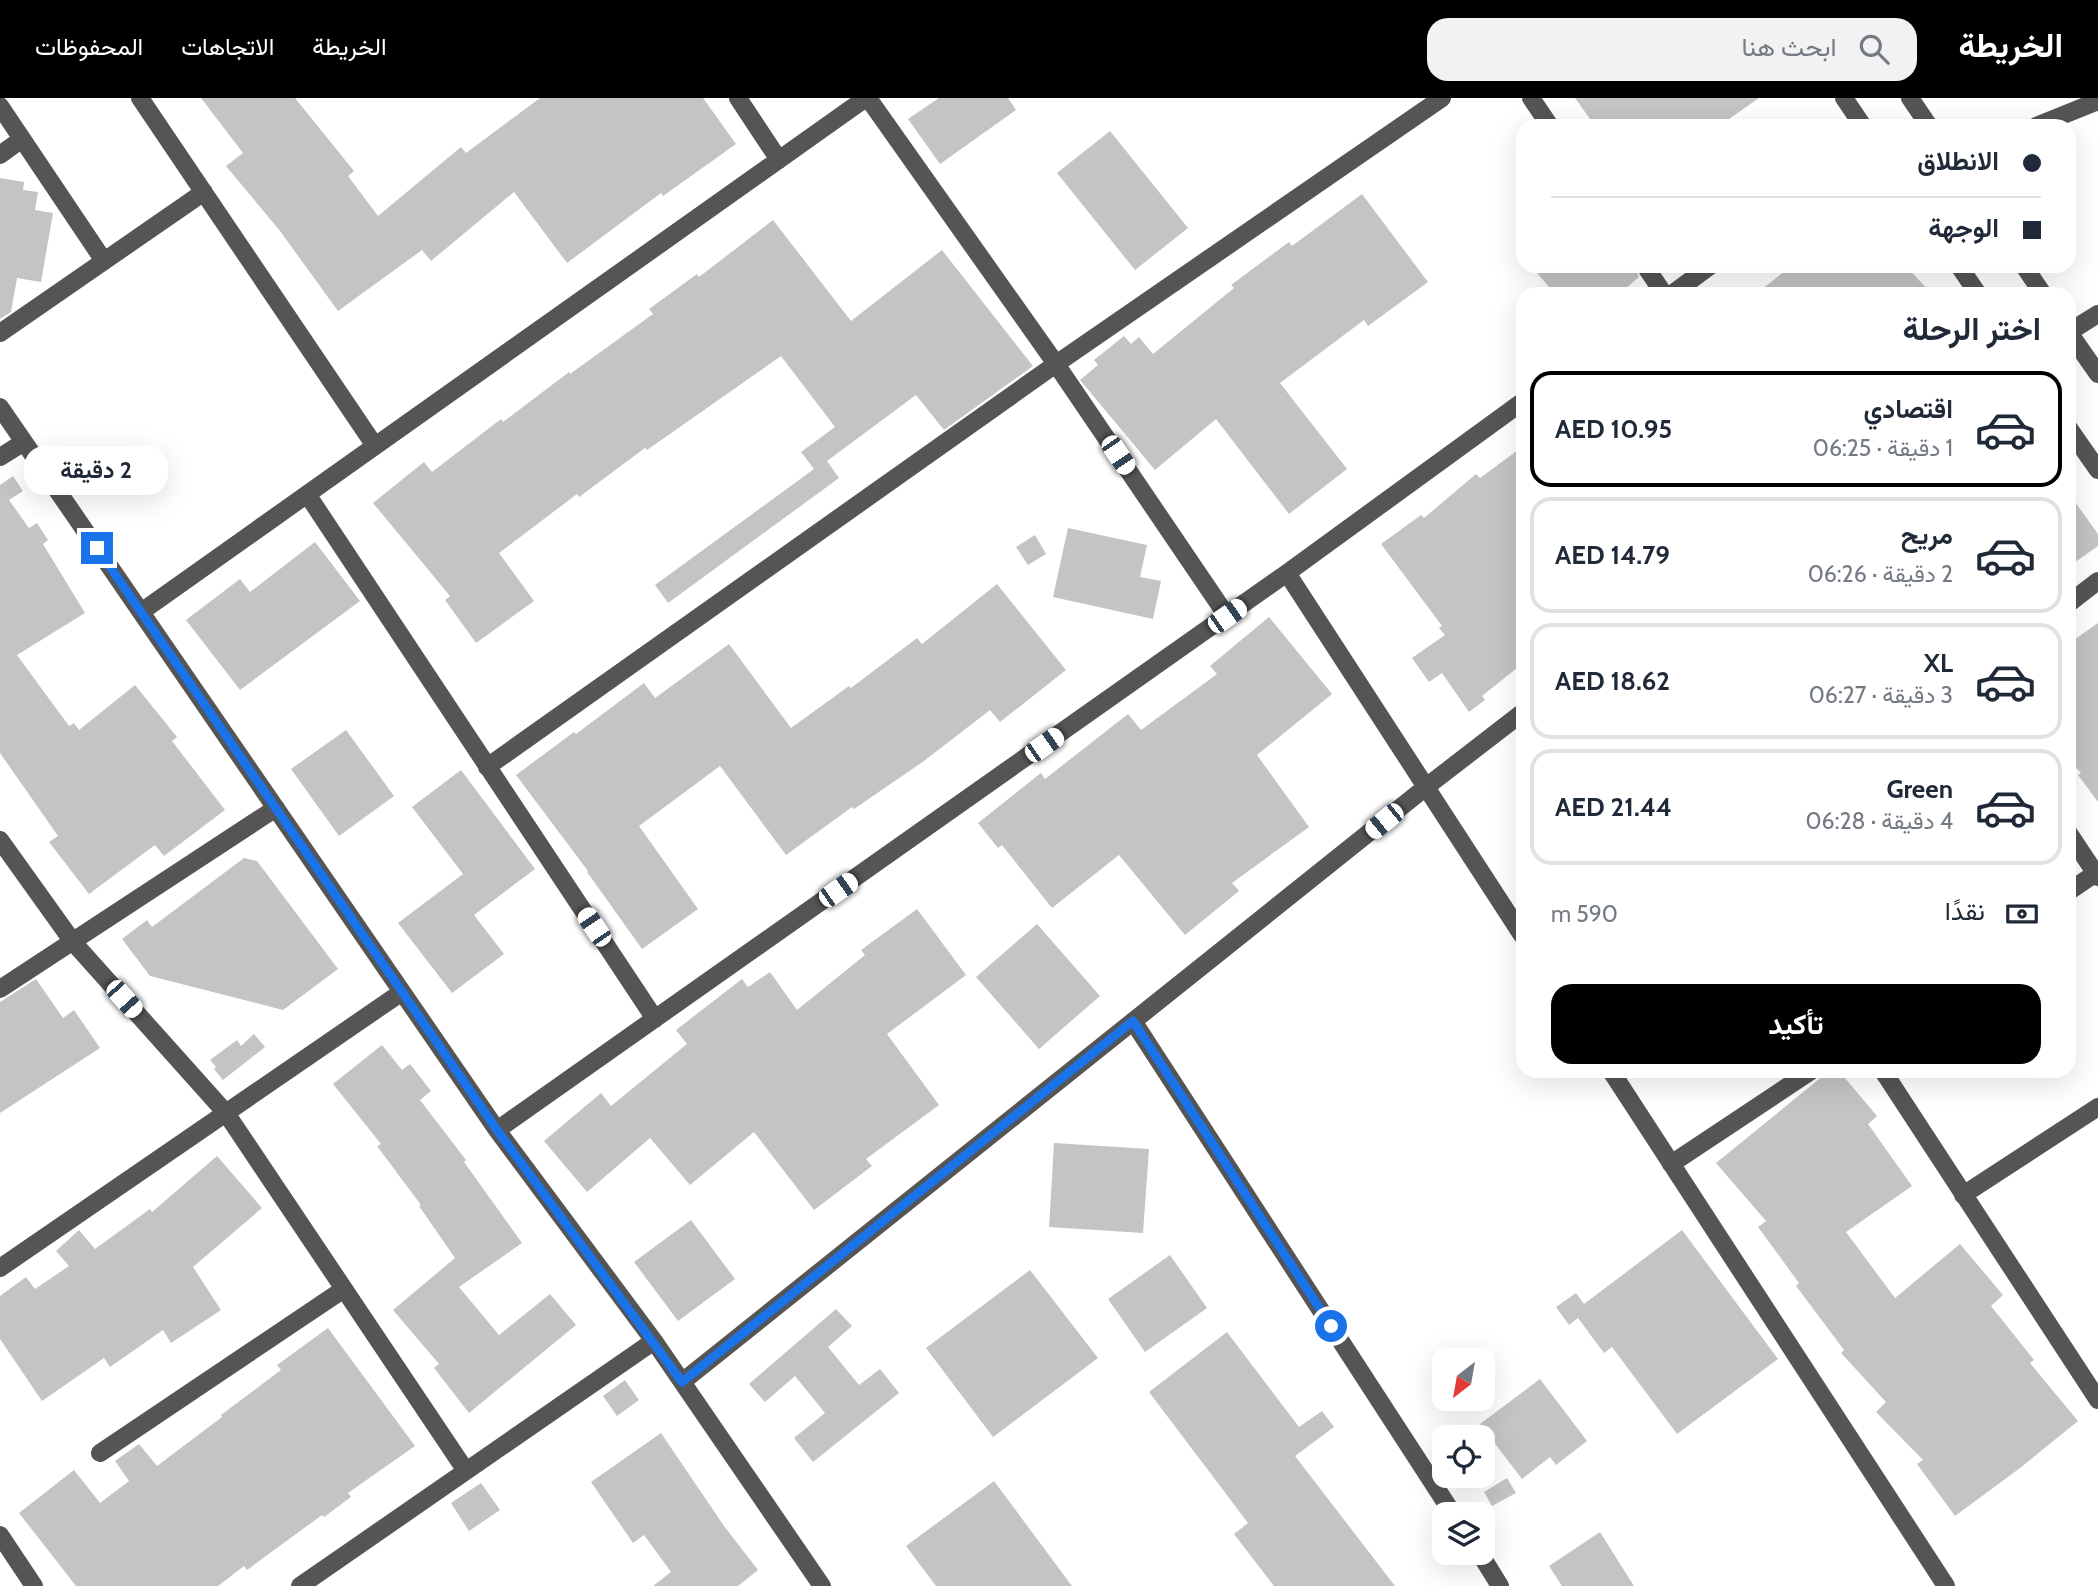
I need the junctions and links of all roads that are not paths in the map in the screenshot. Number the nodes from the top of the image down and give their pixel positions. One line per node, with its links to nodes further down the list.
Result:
1 (140, 98): 17 (street)
2 (738, 98): 16 (street)
3 (867, 98): 16 (street); 25 (street)
4 (1442, 98): 25 (street)
5 (1531, 98): 10 (street)
6 (1844, 98): 11 (street)
7 (1910, 98): 12 (street)
8 (2098, 101): 13 (street)
9 (0, 106): 14 (street)
10 (1545, 119)
11 (1858, 119)
12 (1924, 119)
13 (2053, 119)
14 (22, 139): 15 (street); 18 (street)
15 (0, 155)
16 (779, 160): 31 (street)
17 (204, 192): 18 (street); 31 (street)
18 (104, 261): 23 (street)
19 (1700, 273): 20 (street)
20 (1682, 287)
21 (2098, 314): 22 (street)
22 (2076, 328)
23 (0, 333)
24 (2076, 342): 26 (street)
25 (1056, 363): 39 (street); 41 (street)
26 (2098, 374)
27 (1516, 406): 35 (street)
28 (0, 407): 30 (street)
29 (2076, 438): 33 (street)
30 (24, 442): 32 (street); 38 (street)
31 (375, 446): 34 (street)
32 (0, 457)
33 (2098, 470)
34 (307, 494): 38 (street); 41 (street)
35 (1287, 573): 39 (street); 42 (street)
36 (2098, 581): 37 (street)
37 (2076, 598)
38 (141, 612): 43 (street)
39 (1227, 616): 52 (street)
40 (1516, 717): 42 (street)
41 (487, 767): 52 (street)
42 (1426, 787): 48 (street); 53 (street)
43 (276, 808): 49 (street); 51 (street)
44 (0, 840): 49 (street)
45 (2076, 844): 46 (street)
46 (2097, 875): 47 (street)
47 (2076, 887)
48 (1516, 926)
49 (73, 942): 50 (street); 58 (street)
50 (0, 989)
51 (402, 992): 58 (street); 59 (street)
52 (655, 1019): 59 (street)
53 (1133, 1021): 65 (street); 69 (street)
54 (1616, 1078): 60 (street)
55 (1800, 1078): 60 (street)
56 (1888, 1078): 61 (street)
57 (2098, 1107): 61 (street)
58 (226, 1113): 62 (street); 63 (street)
59 (497, 1130): 64 (street)
60 (1671, 1164): 76 (street)
61 (1963, 1195): 66 (street)
62 (0, 1268)
63 (344, 1289): 67 (street); 68 (street)
64 (654, 1341): 65 (street); 68 (street)
65 (682, 1382): 72 (street)
66 (2098, 1400)
67 (100, 1453)
68 (466, 1471): 74 (street)
69 (1446, 1502)
70 (0, 1535): 73 (street)
71 (1487, 1565): 75 (street)
72 (819, 1585)
73 (34, 1586)
74 (300, 1586)
75 (1500, 1586)
76 (1946, 1586)

